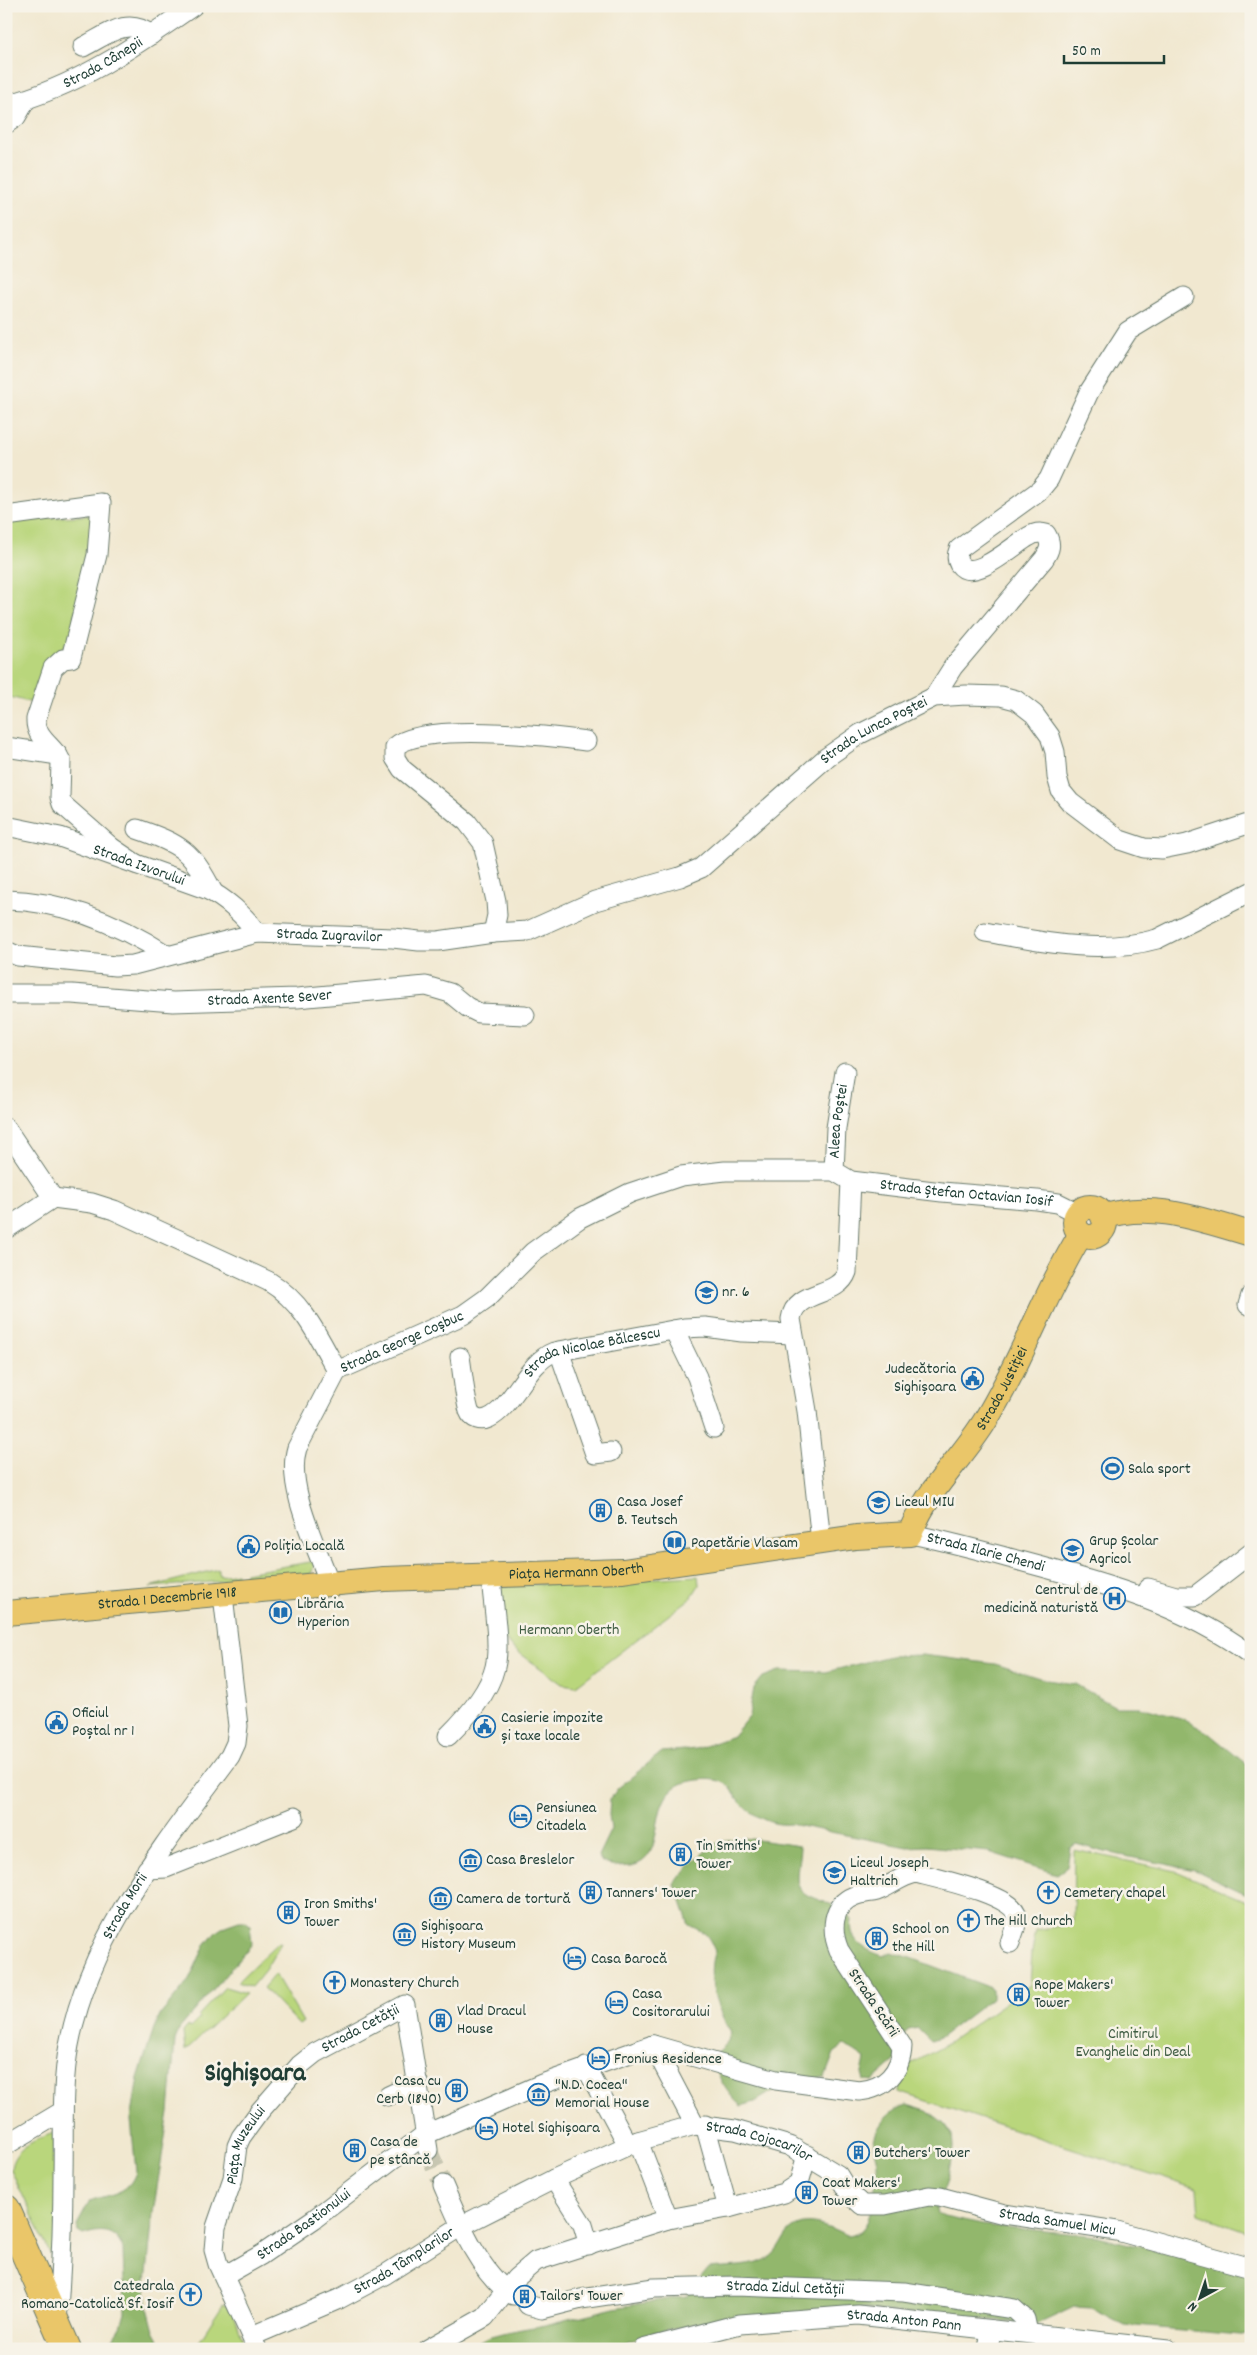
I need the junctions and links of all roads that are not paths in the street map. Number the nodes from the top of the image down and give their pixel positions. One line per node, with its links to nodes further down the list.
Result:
1 (193, 6): 2 (street, Strada Cânepii)
2 (151, 35): 3 (street); 4 (street, Strada Cânepii)
3 (83, 47)
4 (26, 100): 5 (street, Strada Cânepii); 6 (street)
5 (6, 105)
6 (6, 124)
7 (1184, 297): 9 (street)
8 (6, 516): 12 (street)
9 (934, 697): 13 (street, Strada Lunca Poștei); 20 (street, Strada Lunca Poștei)
10 (586, 741): 20 (street)
11 (6, 747): 12 (street)
12 (58, 755): 16 (street)
13 (1251, 823)
14 (6, 826): 16 (street, Strada Izvorului)
15 (137, 829): 17 (street)
16 (136, 864): 17 (street, Strada Izvorului)
17 (214, 892): 22 (street, Strada Izvorului)
18 (1251, 892): 21 (street)
19 (6, 900): 23 (street)
20 (493, 932): 22 (street, Strada Zugravilor)
21 (985, 932)
22 (257, 933): 23 (street, Strada Zugravilor)
23 (167, 955): 24 (street, Strada Zugravilor)
24 (10, 956)
25 (6, 994): 26 (street, Strada Axente Sever)
26 (525, 1016)
27 (845, 1072): 29 (street, Aleea Poștei)
28 (6, 1128): 31 (street)
29 (834, 1170): 30 (street); 39 (street, Strada George Coșbuc)
30 (851, 1181): 32 (street, Strada Ștefan Octavian Iosif); 36 (street)
31 (53, 1198): 33 (street); 39 (street, Strada George Coșbuc)
32 (1080, 1224): 34 (main road); 42 (main road, Strada Justiției)
33 (6, 1229)
34 (1251, 1234)
35 (674, 1330): 36 (street, Strada Nicolae Bălcescu); 37 (street, Strada Nicolae Bălcescu); 40 (street)
36 (793, 1334): 43 (street)
37 (559, 1351): 38 (street, Strada Nicolae Bălcescu); 41 (street)
38 (460, 1357)
39 (337, 1371): 47 (street)
40 (714, 1428)
41 (610, 1452)
42 (910, 1534): 43 (main road, Strada Ilarie Chendi); 45 (street, Strada Ilarie Chendi)
43 (821, 1542): 46 (main road, Piața Hermann Oberth)
44 (1251, 1553): 45 (street)
45 (1058, 1571): 50 (street, Strada Ilarie Chendi)
46 (491, 1583): 47 (main road, Piața Hermann Oberth); 51 (street, Piața Hermann Oberth)
47 (330, 1584): 48 (main road, Strada 1 Decembrie 1918)
48 (223, 1595): 49 (main road, Strada 1 Decembrie 1918); 53 (street, Strada Morii)
49 (6, 1613)
50 (1251, 1655)
51 (448, 1736)
52 (294, 1817): 53 (street)
53 (147, 1869): 60 (street, Strada Morii)
54 (1010, 1943): 55 (street, Strada Scării)
55 (653, 2045): 57 (street, Strada Bastionului); 61 (street, Strada Cojocarilor)
56 (315, 2053): 58 (street, Strada Cetății); 75 (street, Piața Muzeului)
57 (586, 2067): 62 (street, Strada Bastionului); 63 (street)
58 (418, 2082): 59 (street); 62 (street)
59 (388, 2096)
60 (63, 2111): 64 (street); 79 (street, Strada Morii)
61 (700, 2125): 63 (street, Strada Tâmplarilor); 65 (street, Strada Cojocarilor); 69 (street)
62 (426, 2143): 75 (street, Strada Bastionului)
63 (633, 2143): 66 (street, Strada Tâmplarilor); 71 (street)
64 (6, 2145)
65 (807, 2155): 68 (street, Strada Cojocarilor); 69 (street)
66 (554, 2179): 72 (street, Strada Tâmplarilor); 73 (street)
67 (443, 2185): 72 (street)
68 (862, 2205): 74 (street, Strada Samuel Micu)
69 (728, 2208): 71 (street)
70 (6, 2209): 79 (highway)
71 (668, 2219): 73 (street)
72 (461, 2226): 76 (street); 80 (street, Strada Tâmplarilor)
73 (589, 2245): 76 (street)
74 (1251, 2268)
75 (224, 2276): 80 (street)
76 (515, 2297): 78 (street, Strada Zidul Cetății); 81 (street)
77 (991, 2330): 78 (street, Strada Anton Pann); 82 (street, Strada Anton Pann); 83 (street)
78 (1028, 2333): 84 (street, Strada Anton Pann)
79 (61, 2337)
80 (254, 2342)
81 (428, 2349)
82 (642, 2349)
83 (988, 2349)
84 (1168, 2349)

